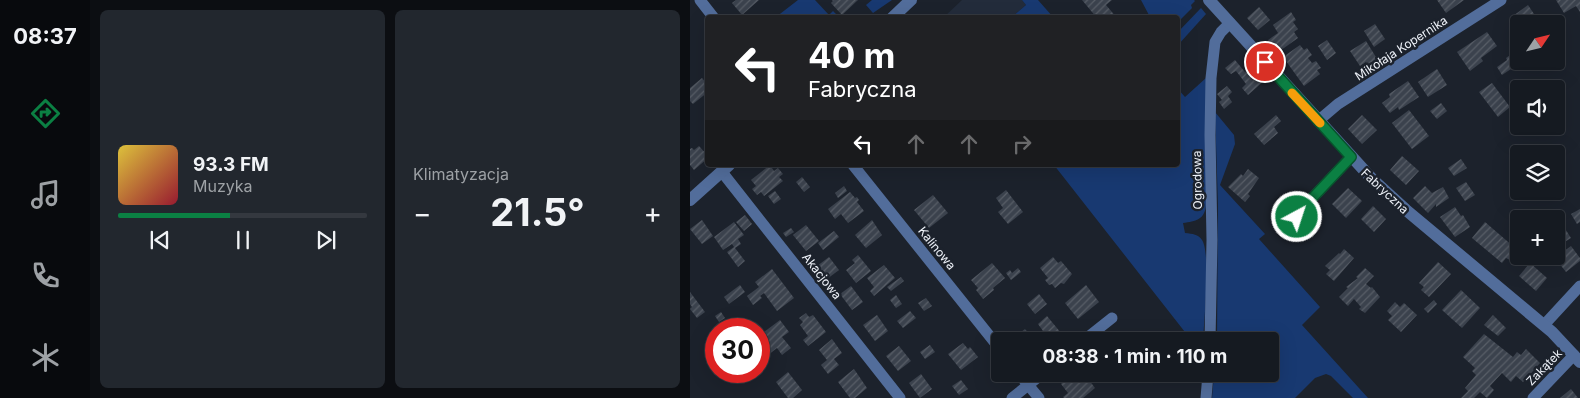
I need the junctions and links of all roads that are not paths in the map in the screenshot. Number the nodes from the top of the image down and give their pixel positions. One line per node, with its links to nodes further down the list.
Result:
1 (700, 0): 5 (street)
2 (911, 0): 6 (street)
3 (1209, 0): 7 (street, Fabryczna)
4 (1500, 0): 8 (street, Mikołaja Kopernika)
5 (712, 15)
6 (895, 15)
7 (1230, 23): 8 (street, Fabryczna); 18 (street, Ogrodowa)
8 (1318, 121): 9 (street, Fabryczna)
9 (1351, 157): 13 (street); 16 (street, Fabryczna)
10 (855, 167): 19 (street, Kalinowa)
11 (726, 168): 12 (street); 25 (street, Akacjowa)
12 (690, 200)
13 (1297, 217)
14 (1580, 286): 16 (street)
15 (1112, 318): 17 (street)
16 (1544, 325): 20 (street, Fabryczna)
17 (1094, 332)
18 (1210, 332)
19 (991, 338)
20 (1577, 359): 29 (street, Zakątek)
21 (1026, 382): 24 (street)
22 (1032, 382): 24 (street)
23 (1207, 382): 28 (street)
24 (1028, 385): 26 (street); 27 (street)
25 (900, 398)
26 (1012, 398)
27 (1038, 398)
28 (1206, 398)
29 (1533, 398)

